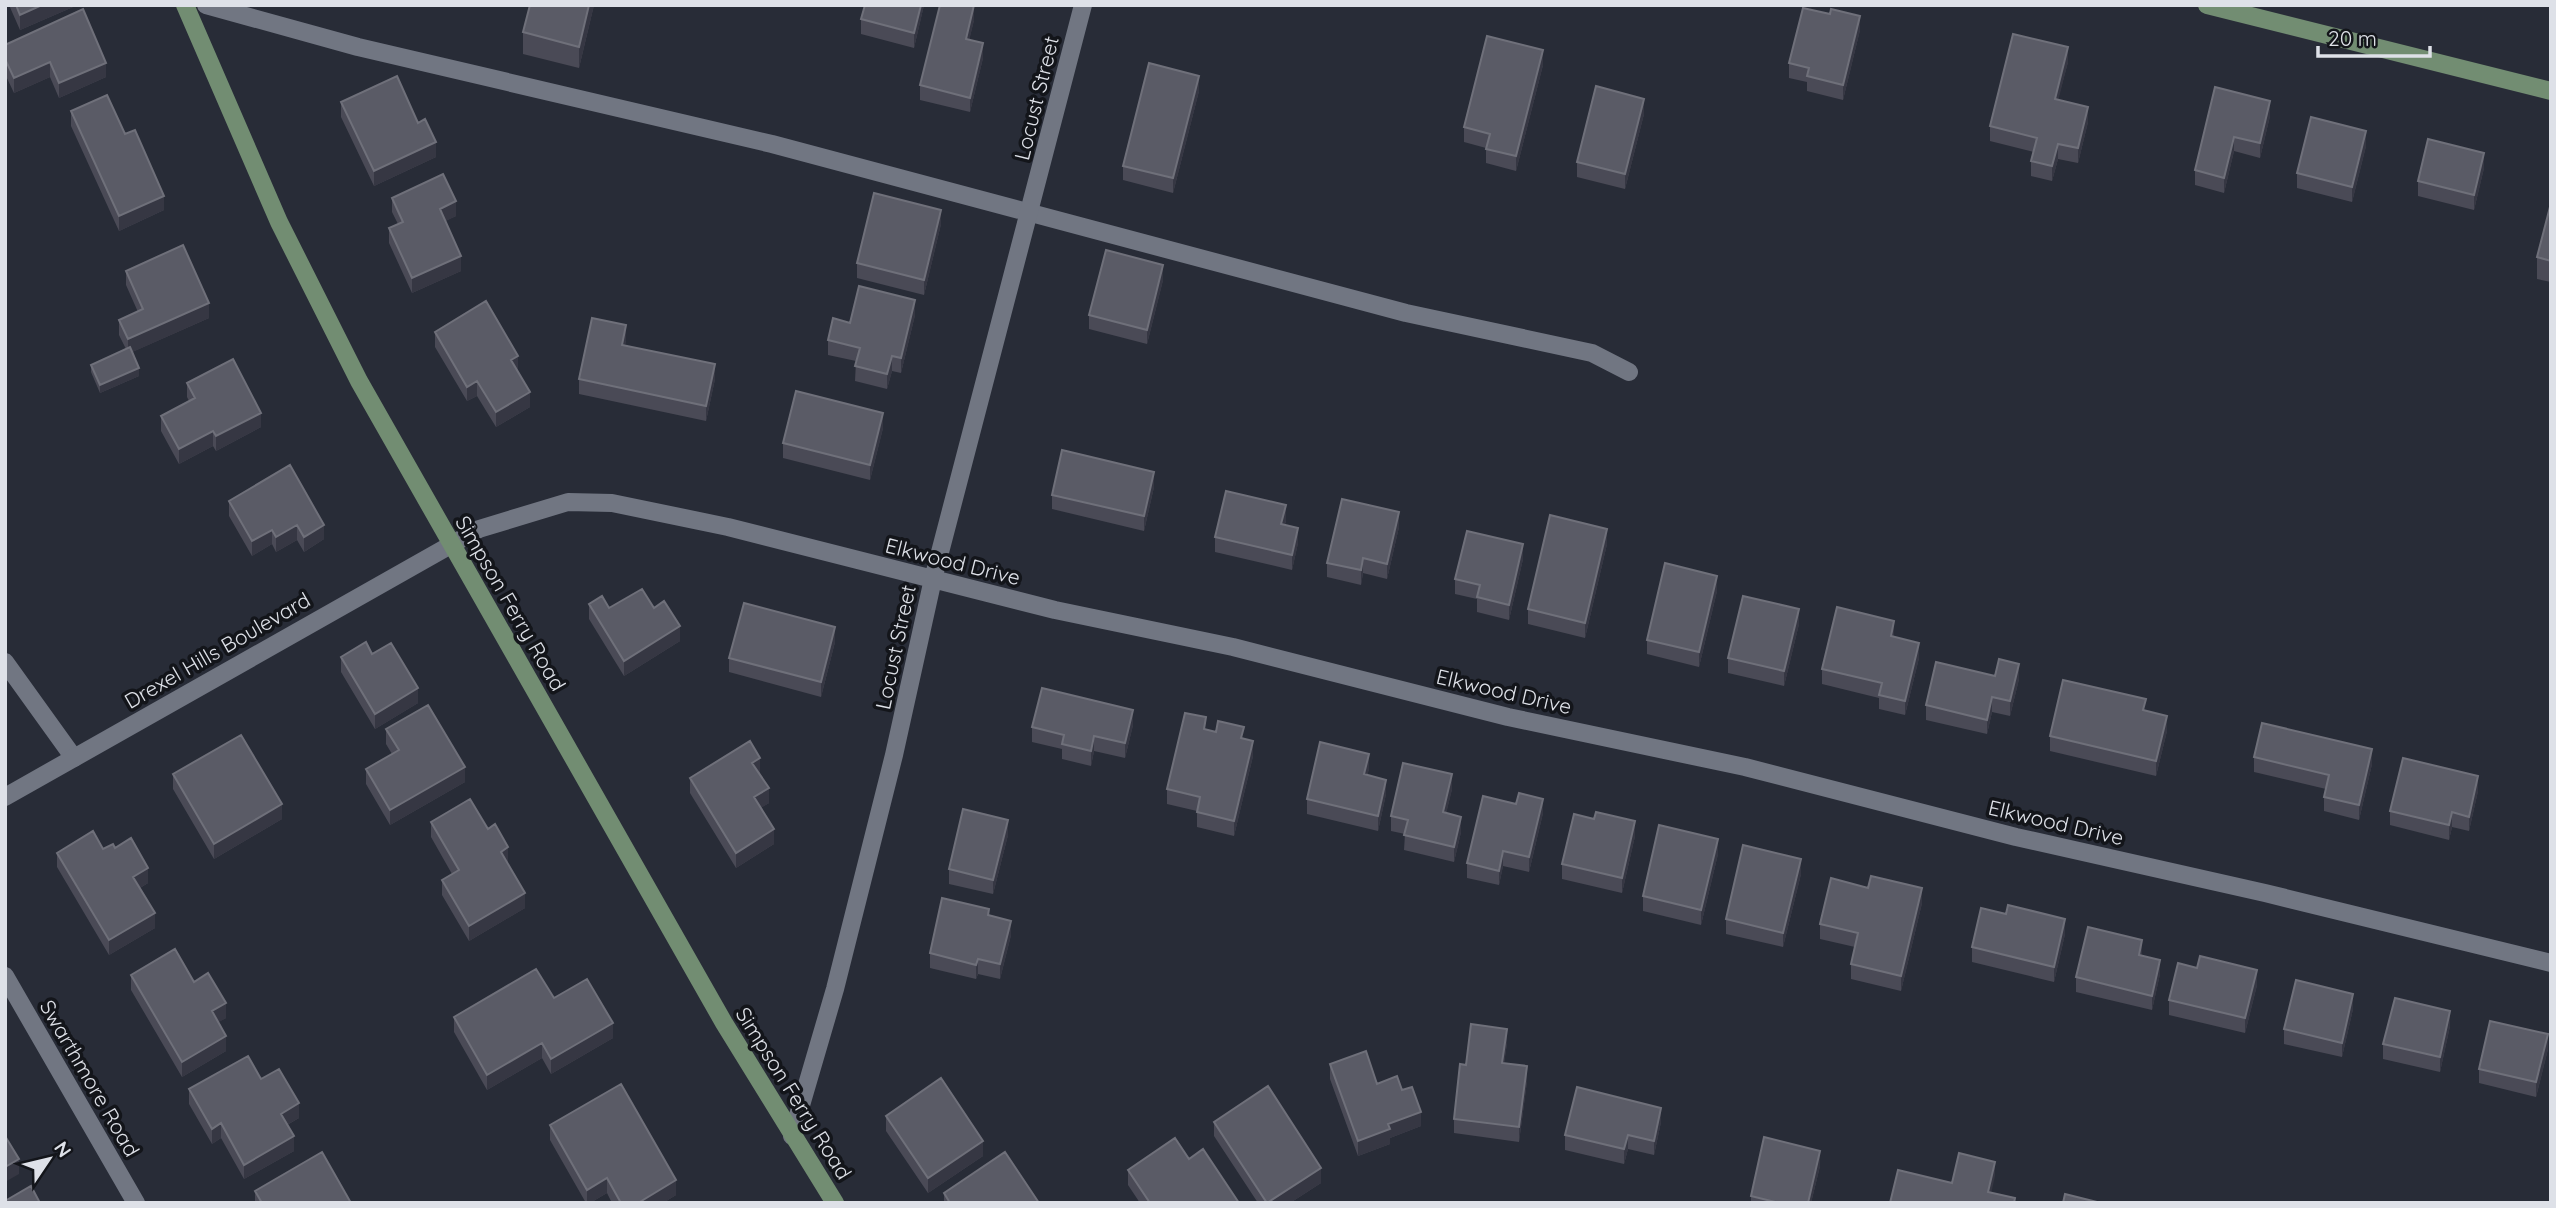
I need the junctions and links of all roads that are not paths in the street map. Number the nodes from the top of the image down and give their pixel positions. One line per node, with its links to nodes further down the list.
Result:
1 (186, 5): 8 (main road, Simpson Ferry Road)
2 (206, 5): 6 (street)
3 (1083, 5): 6 (street, Locust Street)
4 (2207, 5): 5 (main road)
5 (2551, 91)
6 (1030, 212): 7 (street); 9 (street, Locust Street)
7 (1629, 372)
8 (451, 543): 9 (street, Elkwood Drive); 11 (street, Drexel Hills Boulevard); 15 (main road, Simpson Ferry Road)
9 (933, 579): 13 (street, Elkwood Drive); 15 (street, Locust Street)
10 (5, 662): 11 (street)
11 (74, 758): 12 (street, Drexel Hills Boulevard)
12 (5, 797)
13 (2551, 963)
14 (5, 976): 16 (street, Swarthmore Road)
15 (792, 1136): 17 (main road, Simpson Ferry Road)
16 (136, 1203)
17 (835, 1203)

